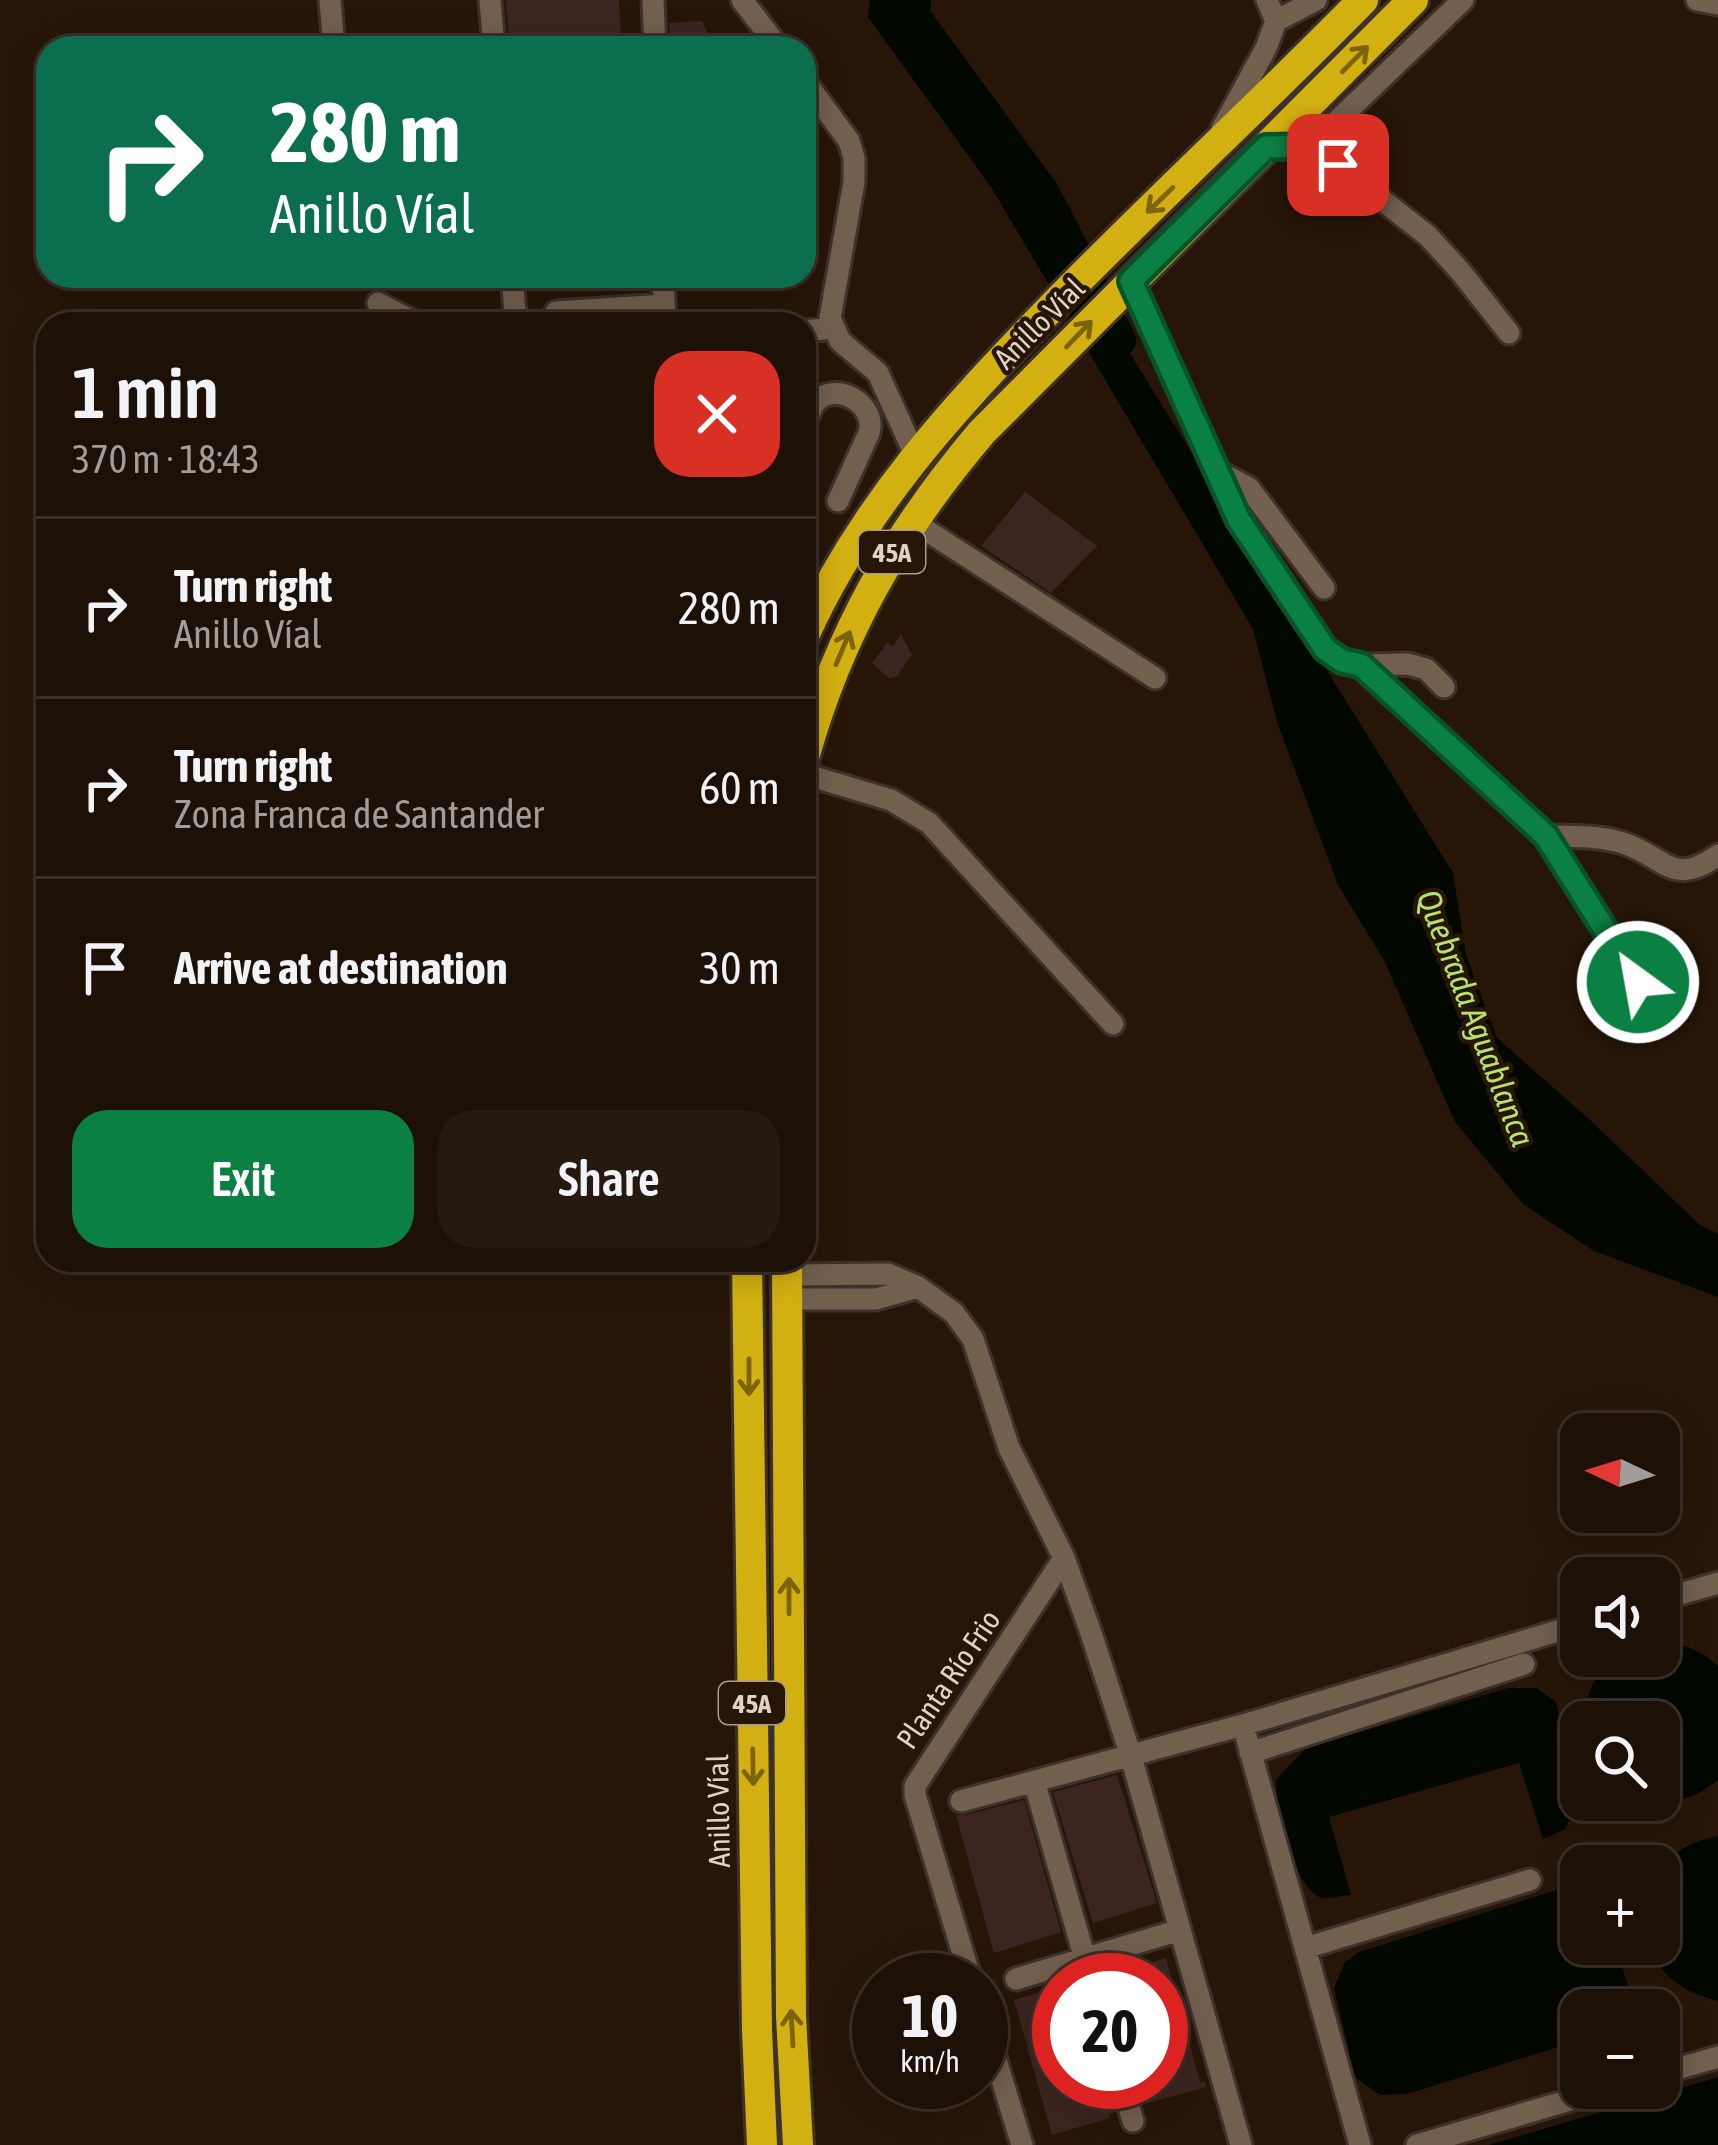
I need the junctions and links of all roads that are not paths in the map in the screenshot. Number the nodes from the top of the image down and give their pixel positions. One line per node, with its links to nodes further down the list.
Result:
1 (330, 0): 12 (lane)
2 (490, 0): 13 (lane)
3 (653, 0): 14 (lane)
4 (742, 0): 15 (lane)
5 (1316, 0): 11 (lane)
6 (1363, 0): 19 (highway, Anillo Víal / 45A)
7 (1413, 0): 18 (highway, Anillo Víal / 45A, one-way to 7)
8 (1463, 0): 17 (lane)
9 (1697, 0): 10 (lane)
10 (1718, 4)
11 (1271, 10): 19 (lane)
12 (333, 36)
13 (493, 36)
14 (654, 36)
15 (770, 36)
16 (816, 97): 23 (lane)
17 (1312, 146): 18 (lane); 25 (lane)
18 (1266, 147): 20 (highway, Anillo Víal / 45A)
19 (1211, 152): 27 (highway, Anillo Víal / 45A, one-way to 27)
20 (1127, 285): 28 (lane); 30 (highway, Anillo Víal / 45A, one-way to 20)
21 (378, 303): 22 (lane)
22 (395, 312)
23 (833, 328): 24 (lane); 27 (lane)
24 (816, 330)
25 (1509, 333)
26 (816, 401): 29 (lane)
27 (915, 455): 32 (highway, Anillo Víal / 45A)
28 (1215, 470): 31 (lane); 33 (lane)
29 (838, 501)
30 (911, 521): 34 (lane); 36 (highway, Anillo Víal / 45A, one-way to 30)
31 (1324, 588)
32 (816, 606)
33 (1361, 665): 35 (lane); 38 (lane)
34 (1155, 678)
35 (1444, 687)
36 (816, 720)
37 (816, 778): 41 (lane)
38 (1546, 836): 39 (lane); 40 (lane)
39 (1718, 855)
40 (1638, 982)
41 (1113, 1024)
42 (746, 1272): 68 (highway, Anillo Víal / 45A, one-way to 68)
43 (787, 1278): 44 (lane); 69 (highway, 45A, one-way to 43)
44 (1064, 1558): 50 (lane); 57 (lane, Planta Río Frio)
45 (1718, 1582): 46 (lane)
46 (1680, 1594)
47 (1560, 1630): 49 (lane)
48 (1524, 1664): 51 (lane)
49 (1243, 1724): 50 (lane); 51 (lane)
50 (1130, 1753): 52 (lane); 55 (lane)
51 (1250, 1753): 56 (lane)
52 (1034, 1781): 53 (lane); 58 (lane)
53 (961, 1801)
54 (1530, 1880): 56 (lane)
55 (1180, 1930): 59 (lane); 71 (lane)
56 (1305, 1948): 72 (lane)
57 (963, 1953)
58 (1083, 1953)
59 (1127, 1953)
60 (1032, 1977): 61 (lane)
61 (1016, 1979)
62 (1718, 2057): 63 (lane)
63 (1680, 2068)
64 (1008, 2100): 70 (lane)
65 (1560, 2103): 73 (lane)
66 (1129, 2109): 67 (lane)
67 (1133, 2121)
68 (762, 2145)
69 (798, 2145)
70 (1022, 2145)
71 (1241, 2145)
72 (1360, 2145)
73 (1417, 2145)

